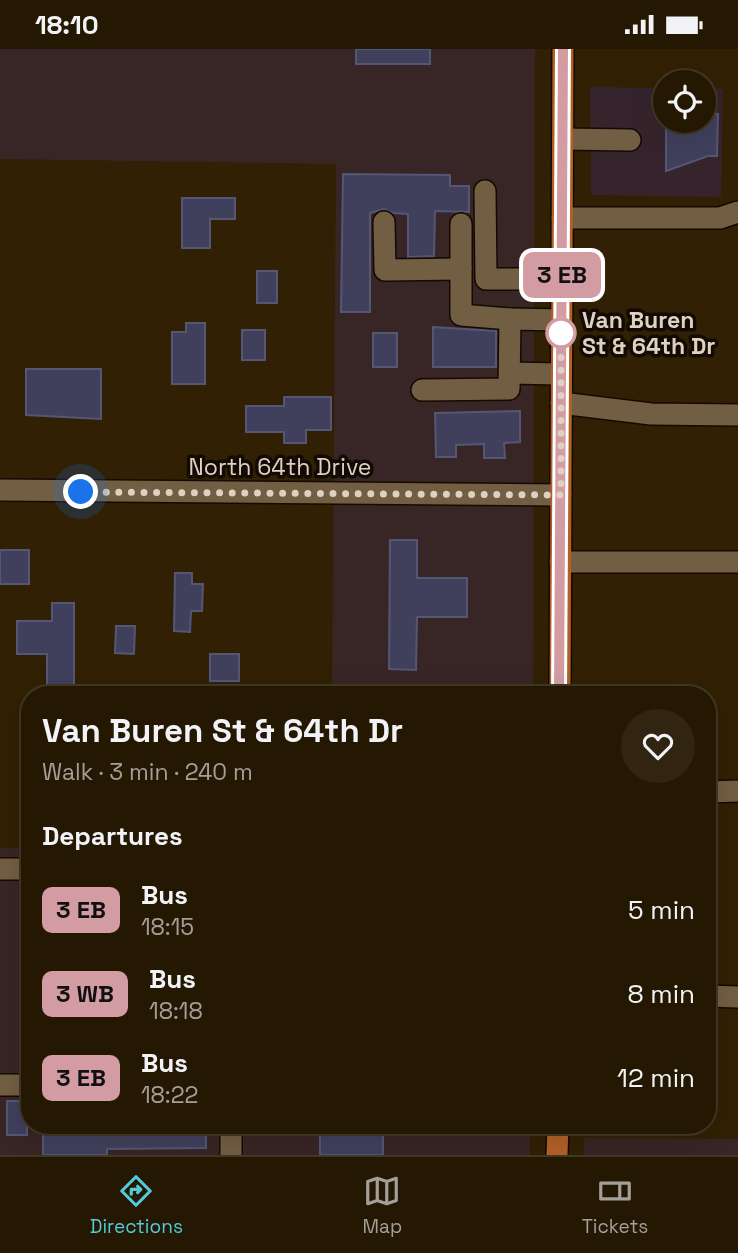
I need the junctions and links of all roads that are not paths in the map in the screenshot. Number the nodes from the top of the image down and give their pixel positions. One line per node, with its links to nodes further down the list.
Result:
1 (563, 49): 2 (main road)
2 (563, 139): 3 (street); 6 (main road)
3 (630, 140)
4 (485, 191): 10 (street)
5 (738, 212): 6 (street)
6 (562, 218): 10 (main road)
7 (384, 222): 9 (street)
8 (461, 223): 9 (street)
9 (461, 269): 11 (street)
10 (562, 279): 12 (main road)
11 (510, 319): 12 (street); 13 (street)
12 (561, 320): 14 (main road)
13 (510, 373): 14 (street); 15 (street)
14 (561, 374): 16 (main road)
15 (422, 390)
16 (561, 403): 17 (street); 19 (main road)
17 (738, 415)
18 (0, 491): 19 (street, North 64th Drive)
19 (561, 495): 20 (main road)
20 (560, 562): 21 (street); 22 (main road)
21 (738, 562)
22 (559, 686)
23 (738, 791): 24 (street)
24 (716, 792)
25 (0, 869): 26 (street)
26 (21, 869)
27 (716, 996): 28 (street)
28 (738, 997)
29 (0, 1085): 30 (street)
30 (21, 1085)
31 (231, 1134): 33 (street)
32 (558, 1134): 34 (main road)
33 (231, 1155)
34 (557, 1155)

